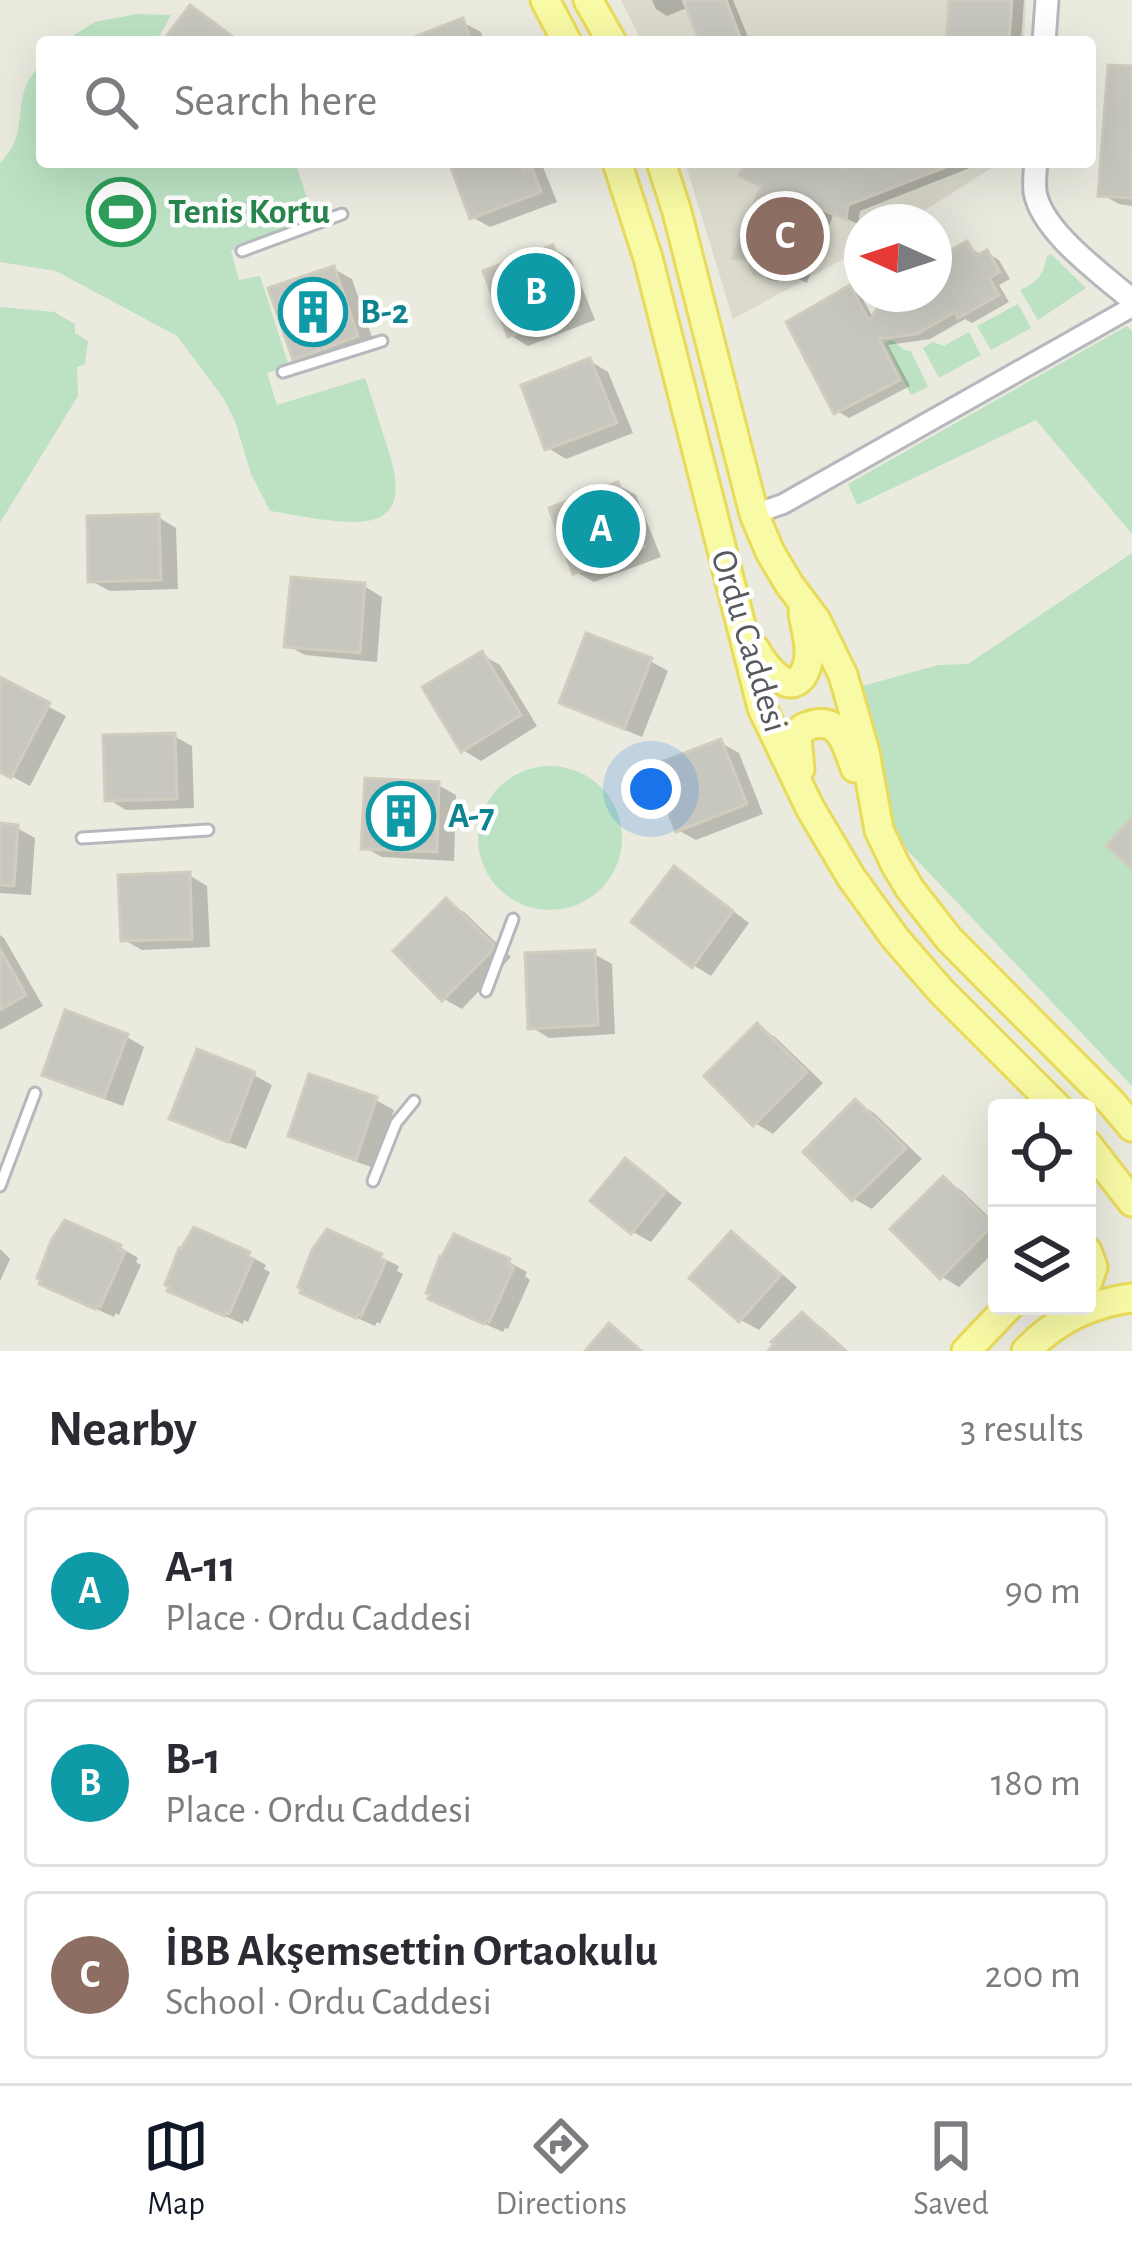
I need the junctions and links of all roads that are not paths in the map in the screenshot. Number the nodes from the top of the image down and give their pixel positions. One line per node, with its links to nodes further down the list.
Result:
1 (545, 0): 4 (main road)
2 (588, 0): 5 (main road)
3 (1047, 0): 6 (street)
4 (564, 36)
5 (609, 36)
6 (1044, 36)
7 (619, 168): 16 (main road, Ordu Caddesi)
8 (663, 168): 15 (main road, Ordu Caddesi)
9 (1036, 168): 12 (street)
10 (342, 214): 11 (lane)
11 (242, 251)
12 (1132, 303): 15 (street)
13 (382, 341): 14 (lane)
14 (283, 372)
15 (754, 514): 17 (main road, Ordu Caddesi)
16 (732, 596): 17 (main road); 18 (main road, Ordu Caddesi)
17 (801, 602): 20 (main road, Ordu Caddesi)
18 (810, 808): 20 (main road); 25 (main road, Ordu Caddesi)
19 (208, 830): 21 (lane)
20 (879, 830): 27 (main road, Ordu Caddesi)
21 (82, 838)
22 (513, 919): 23 (lane)
23 (486, 991)
24 (35, 1093): 31 (lane)
25 (1049, 1099)
26 (414, 1101): 30 (lane)
27 (1121, 1104): 28 (main road, Ordu Caddesi)
28 (1132, 1126)
29 (1096, 1156): 32 (main road)
30 (373, 1181)
31 (0, 1186)
32 (1132, 1202)
33 (1132, 1298): 36 (main road)
34 (1000, 1315): 37 (main road)
35 (1059, 1315): 36 (main road)
36 (1034, 1343)
37 (966, 1351)

